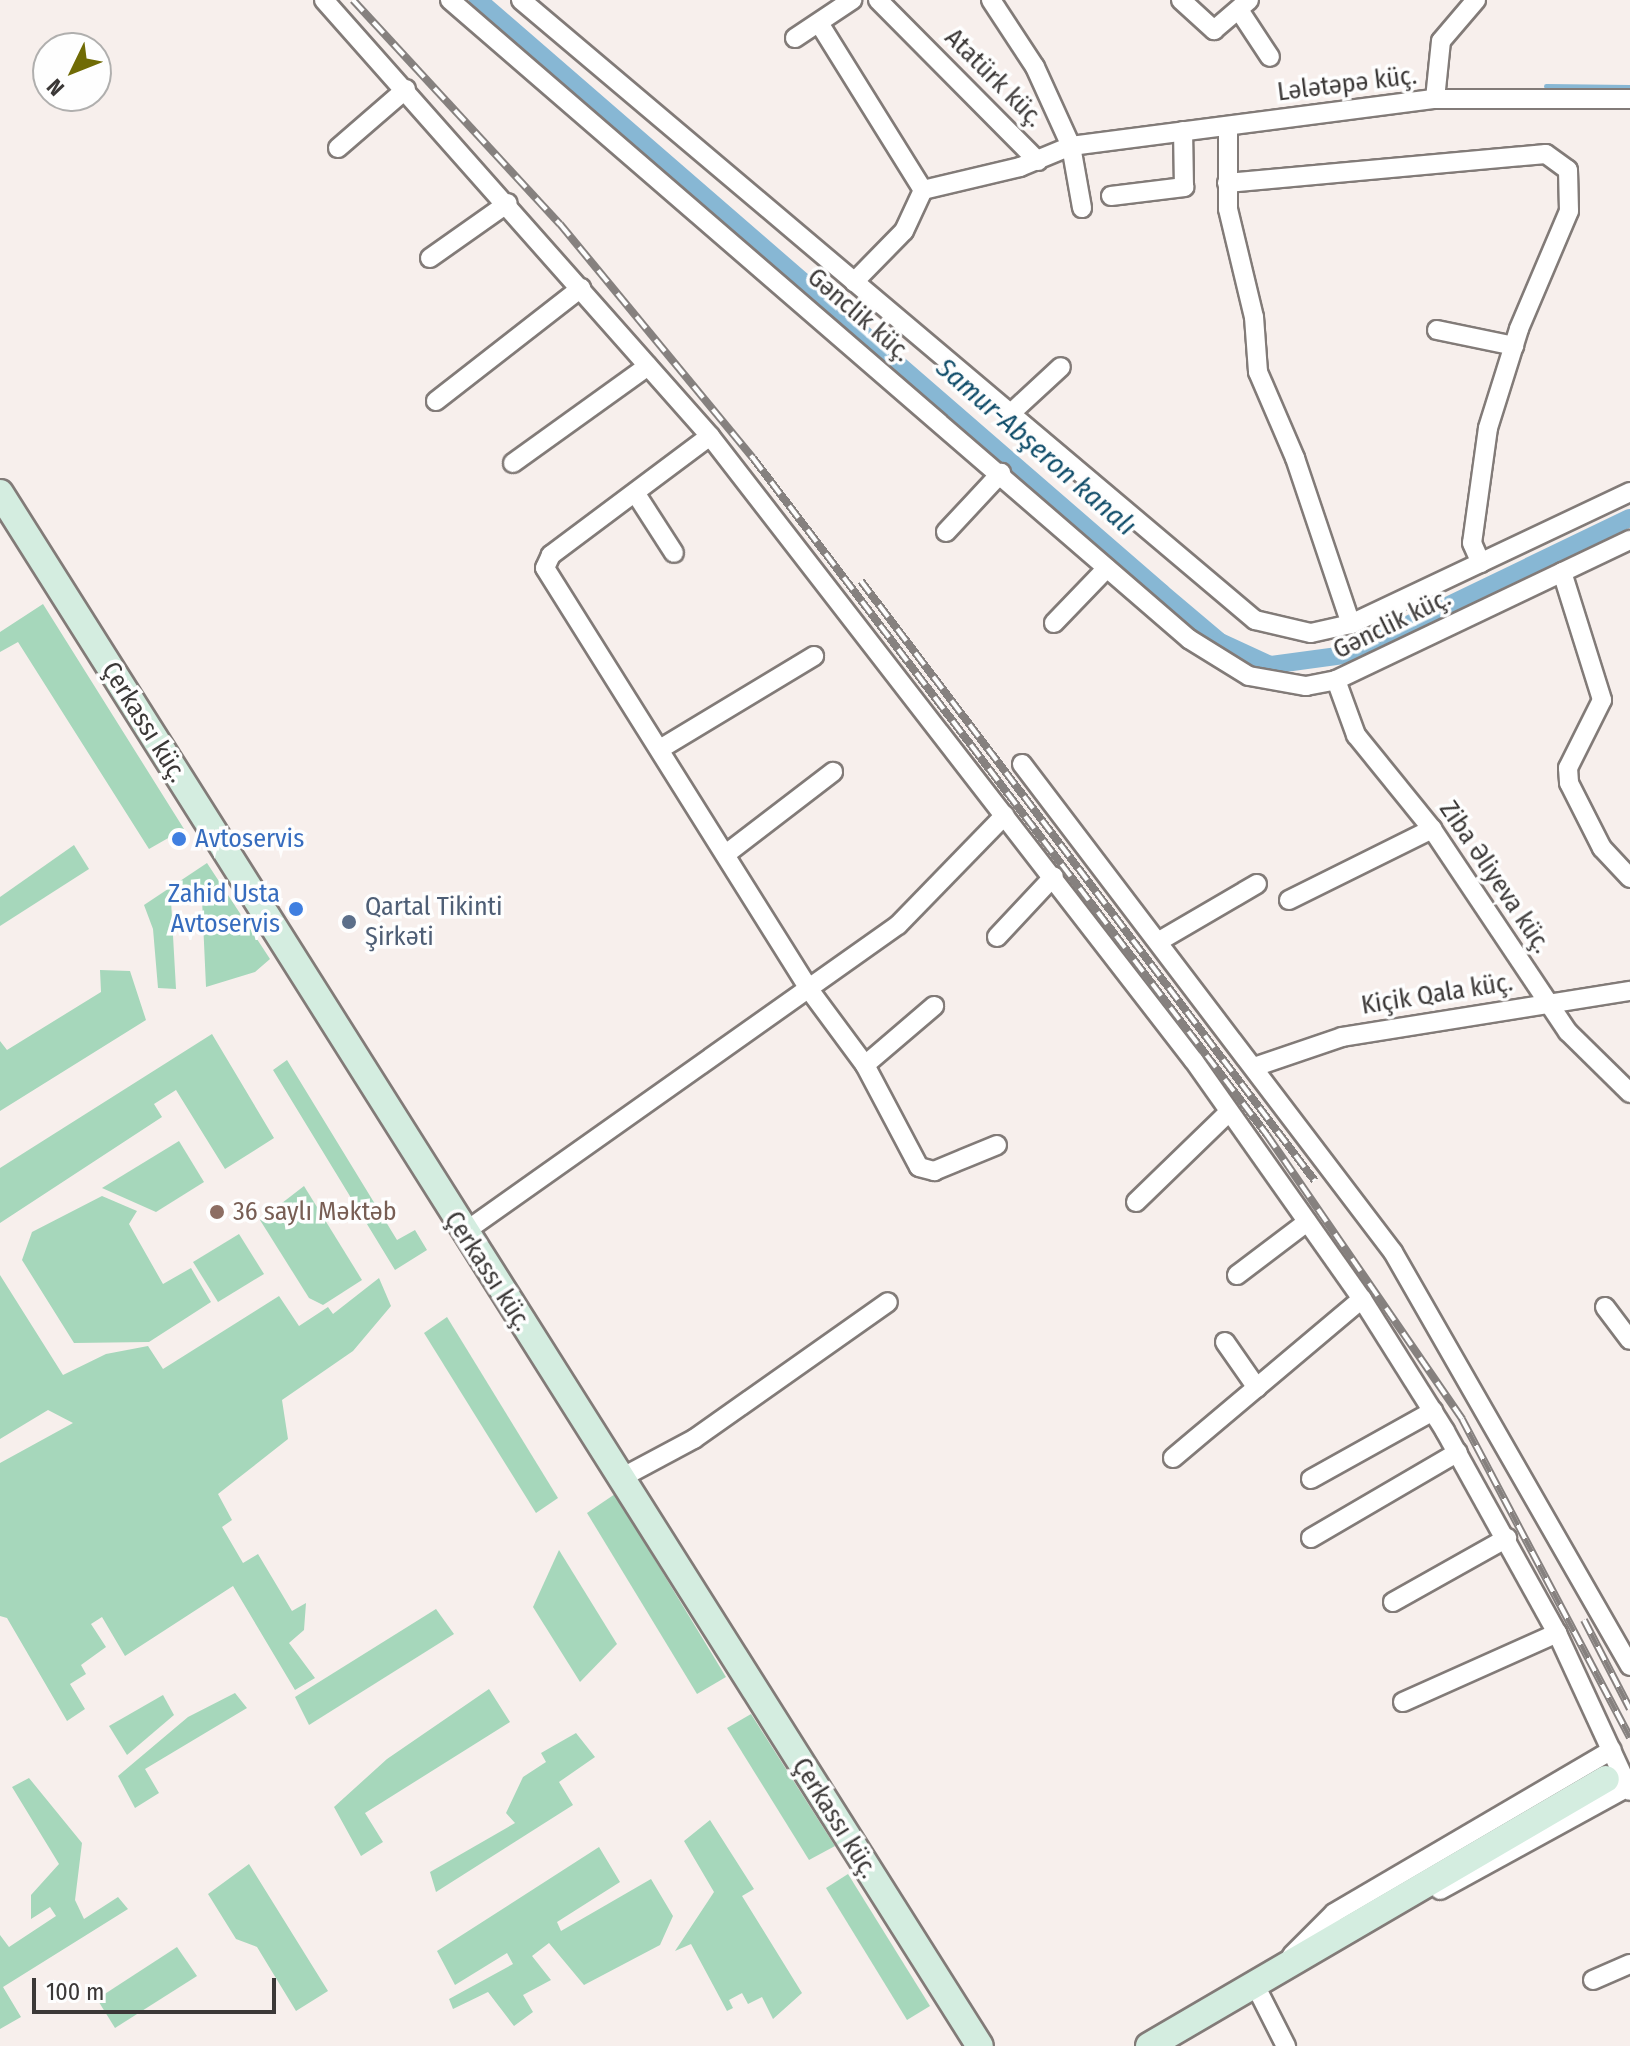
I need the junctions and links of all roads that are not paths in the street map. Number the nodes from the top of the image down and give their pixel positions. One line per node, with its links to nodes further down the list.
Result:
1 (324, 0): 13 (street)
2 (450, 0): 37 (street, Gənclik küç.)
3 (521, 0): 27 (street, Gənclik küç.)
4 (852, 0): 10 (street)
5 (878, 0): 20 (street, Atatürk küç.)
6 (991, 0): 18 (street)
7 (1181, 0): 9 (street)
8 (1476, 0): 14 (street)
9 (1244, 5): 12 (street)
10 (819, 23): 11 (street); 22 (street)
11 (795, 38)
12 (1270, 57)
13 (406, 89): 19 (street); 24 (street)
14 (1435, 99): 15 (street, Lələtəpə küç.); 16 (street, Lələtəpə küç.)
15 (1630, 99)
16 (1228, 126): 17 (street, Lələtəpə küç.); 21 (street)
17 (1183, 131): 18 (street, Lələtəpə küç.); 23 (street)
18 (1071, 146): 20 (street, Lələtəpə küç.); 25 (street)
19 (338, 148)
20 (1038, 161): 22 (street, Lələtəpə küç.)
21 (1227, 183): 30 (street); 48 (street)
22 (923, 190): 27 (street)
23 (1111, 196)
24 (508, 203): 26 (street); 28 (street)
25 (1082, 208)
26 (430, 258)
27 (854, 282): 34 (street, Gənclik küç.)
28 (581, 288): 31 (street); 33 (street)
29 (1437, 330): 30 (street)
30 (1514, 346): 44 (street)
31 (648, 366): 35 (street); 36 (street)
32 (1061, 367): 34 (street)
33 (436, 401)
34 (1010, 414): 48 (street, Gənclik küç.)
35 (710, 436): 40 (street); 54 (street)
36 (513, 463)
37 (1001, 473): 41 (street); 45 (street, Gənclik küç.)
38 (1630, 492): 44 (street, Gənclik küç.)
39 (0, 493): 74 (street, Çerkassı küç.)
40 (636, 494): 43 (street); 51 (street)
41 (946, 532)
42 (1630, 540): 46 (street, Gənclik küç.)
43 (674, 553)
44 (1481, 563): 48 (street, Gənclik küç.)
45 (1107, 568): 47 (street); 50 (street, Gənclik küç.)
46 (1562, 572): 50 (street, Gənclik küç.); 58 (street)
47 (1054, 623)
48 (1351, 624)
49 (814, 656): 51 (street)
50 (1336, 680): 55 (street, Ziba Əliyeva küç.)
51 (660, 749): 56 (street)
52 (1022, 764): 62 (street)
53 (833, 772): 56 (street)
54 (1005, 815): 57 (street); 63 (street)
55 (1432, 829): 60 (street); 65 (street, Ziba Əliyeva küç.)
56 (726, 854): 63 (street)
57 (1054, 876): 61 (street); 70 (street)
58 (1630, 878)
59 (1257, 884): 62 (street)
60 (1289, 900)
61 (997, 937)
62 (1161, 940): 68 (street)
63 (808, 988): 67 (street); 74 (street)
64 (1630, 991): 65 (street, Kiçik Qala küç.)
65 (1549, 1002): 68 (street, Kiçik Qala küç.); 69 (street, Ziba Əliyeva küç.)
66 (934, 1006): 67 (street)
67 (865, 1065): 71 (street)
68 (1257, 1066): 91 (street)
69 (1630, 1093)
70 (1229, 1112): 72 (street); 73 (street)
71 (997, 1145)
72 (1136, 1202)
73 (1307, 1222): 75 (street); 76 (street)
74 (463, 1233): 85 (street, Çerkassı küç.)
75 (1237, 1275)
76 (1362, 1299): 81 (street); 82 (street)
77 (888, 1302): 85 (street)
78 (1605, 1307): 79 (street)
79 (1630, 1340)
80 (1225, 1342): 81 (street)
81 (1257, 1388): 84 (street)
82 (1433, 1411): 83 (street); 86 (street)
83 (1458, 1452): 87 (street); 88 (street)
84 (1173, 1458)
85 (621, 1478): 100 (street, Çerkassı küç.)
86 (1311, 1479)
87 (1311, 1538)
88 (1507, 1538): 89 (street); 90 (street)
89 (1393, 1602)
90 (1557, 1633): 92 (street); 93 (street)
91 (1630, 1666)
92 (1403, 1702)
93 (1612, 1750): 94 (street); 96 (street)
94 (1621, 1786): 96 (street)
95 (1630, 1964): 97 (street)
96 (1279, 1968): 98 (street)
97 (1593, 1980)
98 (1254, 1983): 99 (street); 101 (street)
99 (1162, 2043)
100 (980, 2046)
101 (1286, 2046)

